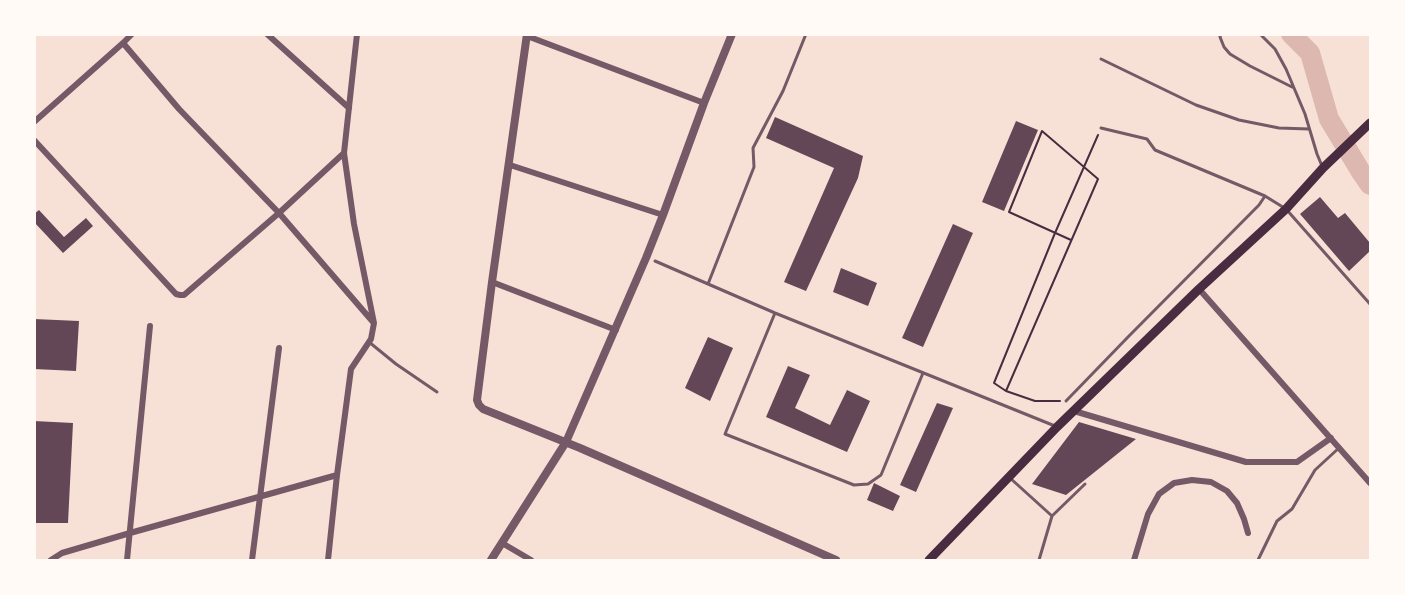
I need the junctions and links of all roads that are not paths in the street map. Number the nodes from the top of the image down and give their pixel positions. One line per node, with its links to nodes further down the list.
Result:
1 (132, 34): 9 (street)
2 (267, 34): 13 (street)
3 (357, 34): 13 (street)
4 (732, 34): 12 (street)
5 (806, 34): 28 (lane)
6 (1221, 34): 11 (lane)
7 (1260, 34): 11 (lane)
8 (527, 35): 12 (street); 20 (street)
9 (123, 44): 14 (street); 24 (street)
10 (1101, 59): 17 (lane)
11 (1293, 88): 17 (lane)
12 (704, 103): 25 (street)
13 (349, 108): 19 (street)
14 (34, 122)
15 (1371, 123): 21 (main road)
16 (1101, 128): 22 (lane)
17 (1309, 129): 21 (lane)
18 (34, 140): 24 (street)
19 (344, 153): 24 (street); 32 (street)
20 (510, 165): 25 (street); 27 (street)
21 (1327, 165): 23 (main road)
22 (1264, 196): 23 (lane); 39 (lane)
23 (1286, 208): 29 (main road); 30 (lane)
24 (279, 213): 32 (street)
25 (663, 215): 26 (street)
26 (650, 260): 28 (lane); 34 (street)
27 (492, 282): 34 (street); 43 (street)
28 (708, 284): 31 (lane)
29 (1199, 290): 40 (main road); 42 (street)
30 (1371, 304)
31 (775, 313): 37 (lane); 37 (lane)
32 (374, 323): 35 (street)
33 (150, 326): 51 (street)
34 (616, 330): 43 (street)
35 (369, 342): 38 (lane); 45 (street)
36 (279, 348): 49 (street)
37 (923, 373): 41 (lane)
38 (437, 392)
39 (1066, 401)
40 (1074, 411): 41 (main road); 42 (street)
41 (1057, 427): 46 (main road)
42 (1331, 438): 44 (street)
43 (566, 442): 53 (street); 60 (street)
44 (1340, 447): 47 (street); 64 (lane)
45 (337, 474): 49 (street); 57 (street)
46 (1008, 477): 50 (lane); 61 (main road)
47 (1371, 483)
48 (1085, 484): 50 (lane)
49 (260, 497): 51 (street); 56 (street)
50 (1052, 516): 62 (lane)
51 (130, 533): 54 (street); 55 (street)
52 (1248, 533): 63 (street)
53 (502, 543): 58 (street); 59 (street)
54 (51, 561)
55 (127, 561)
56 (252, 561)
57 (328, 561)
58 (491, 561)
59 (531, 561)
60 (836, 561)
61 (929, 561)
62 (1039, 561)
63 (1134, 561)
64 (1258, 561)

